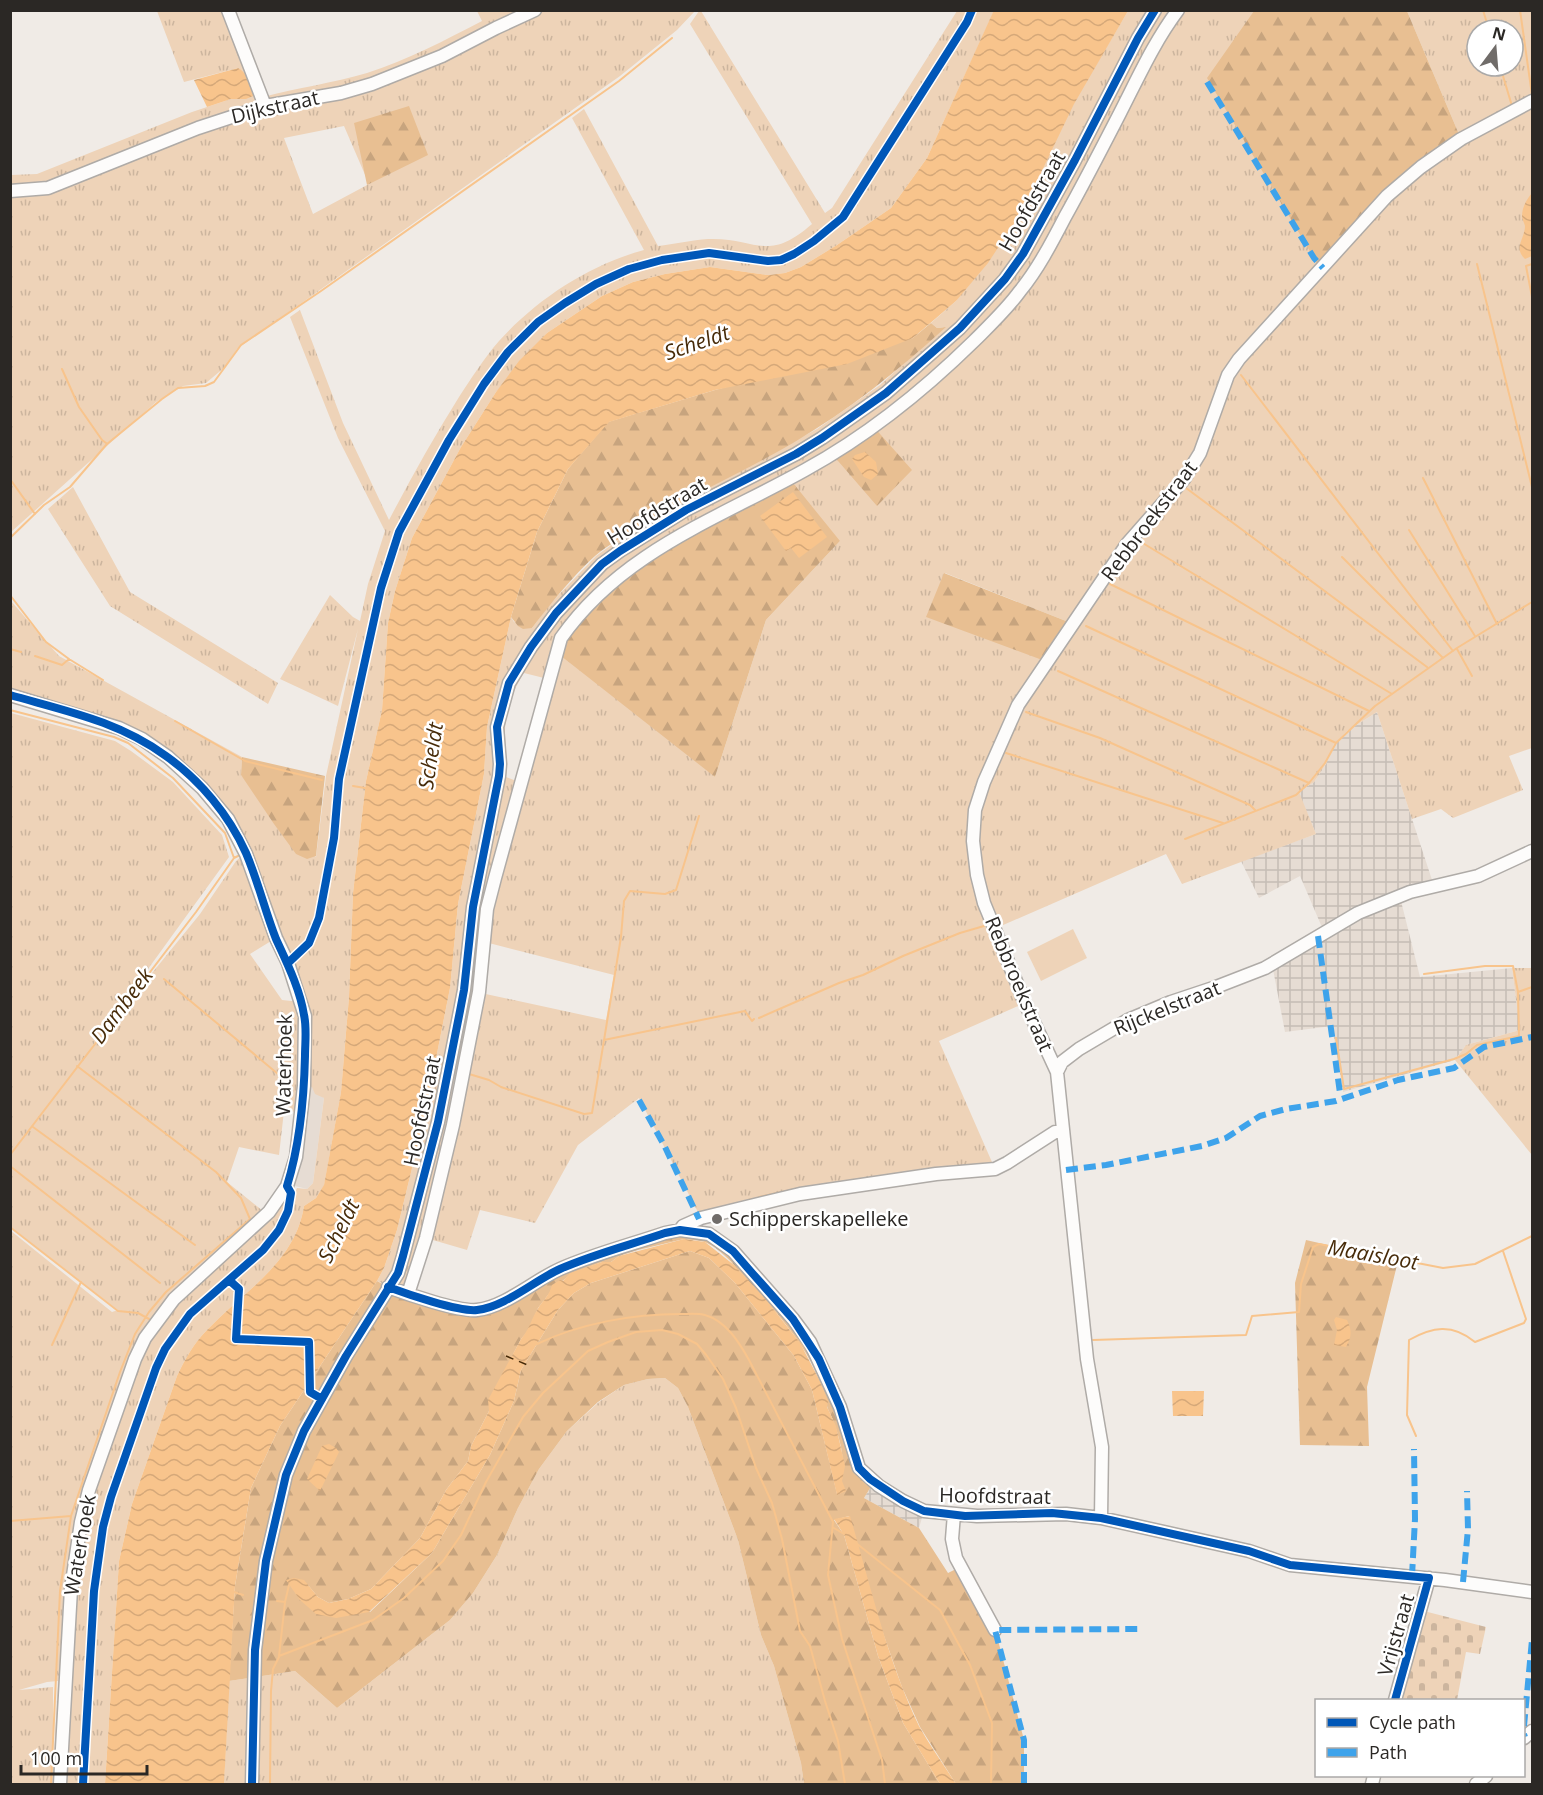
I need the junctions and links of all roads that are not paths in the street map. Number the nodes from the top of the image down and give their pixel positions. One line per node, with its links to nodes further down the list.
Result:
1 (228, 10): 6 (street)
2 (535, 10): 6 (street, Dijkstraat)
3 (1155, 10): 15 (street, Hoofdstraat)
4 (1178, 10): 16 (street, Hoofdstraat)
5 (1533, 101): 10 (street, Rebbroekstraat)
6 (265, 106): 7 (street, Dijkstraat)
7 (10, 190)
8 (10, 695): 23 (street, Waterhoek)
9 (1533, 851): 10 (street, Rijckelstraat)
10 (1057, 1072): 11 (street)
11 (1062, 1132): 12 (street, Hoofdstraat); 18 (street)
12 (710, 1216): 13 (street, Hoofdstraat); 14 (street)
13 (680, 1230): 14 (street, Hoofdstraat); 16 (street, Hoofdstraat)
14 (709, 1234): 17 (street, Hoofdstraat)
15 (388, 1287): 16 (street, Hoofdstraat); 24 (street)
16 (408, 1294)
17 (954, 1514): 18 (street, Hoofdstraat); 21 (street)
18 (1101, 1518): 19 (street, Hoofdstraat)
19 (1430, 1578): 20 (street, Hoofdstraat); 22 (street, Vrijstraat)
20 (1533, 1592)
21 (995, 1629)
22 (1396, 1699)
23 (60, 1785)
24 (252, 1785)

